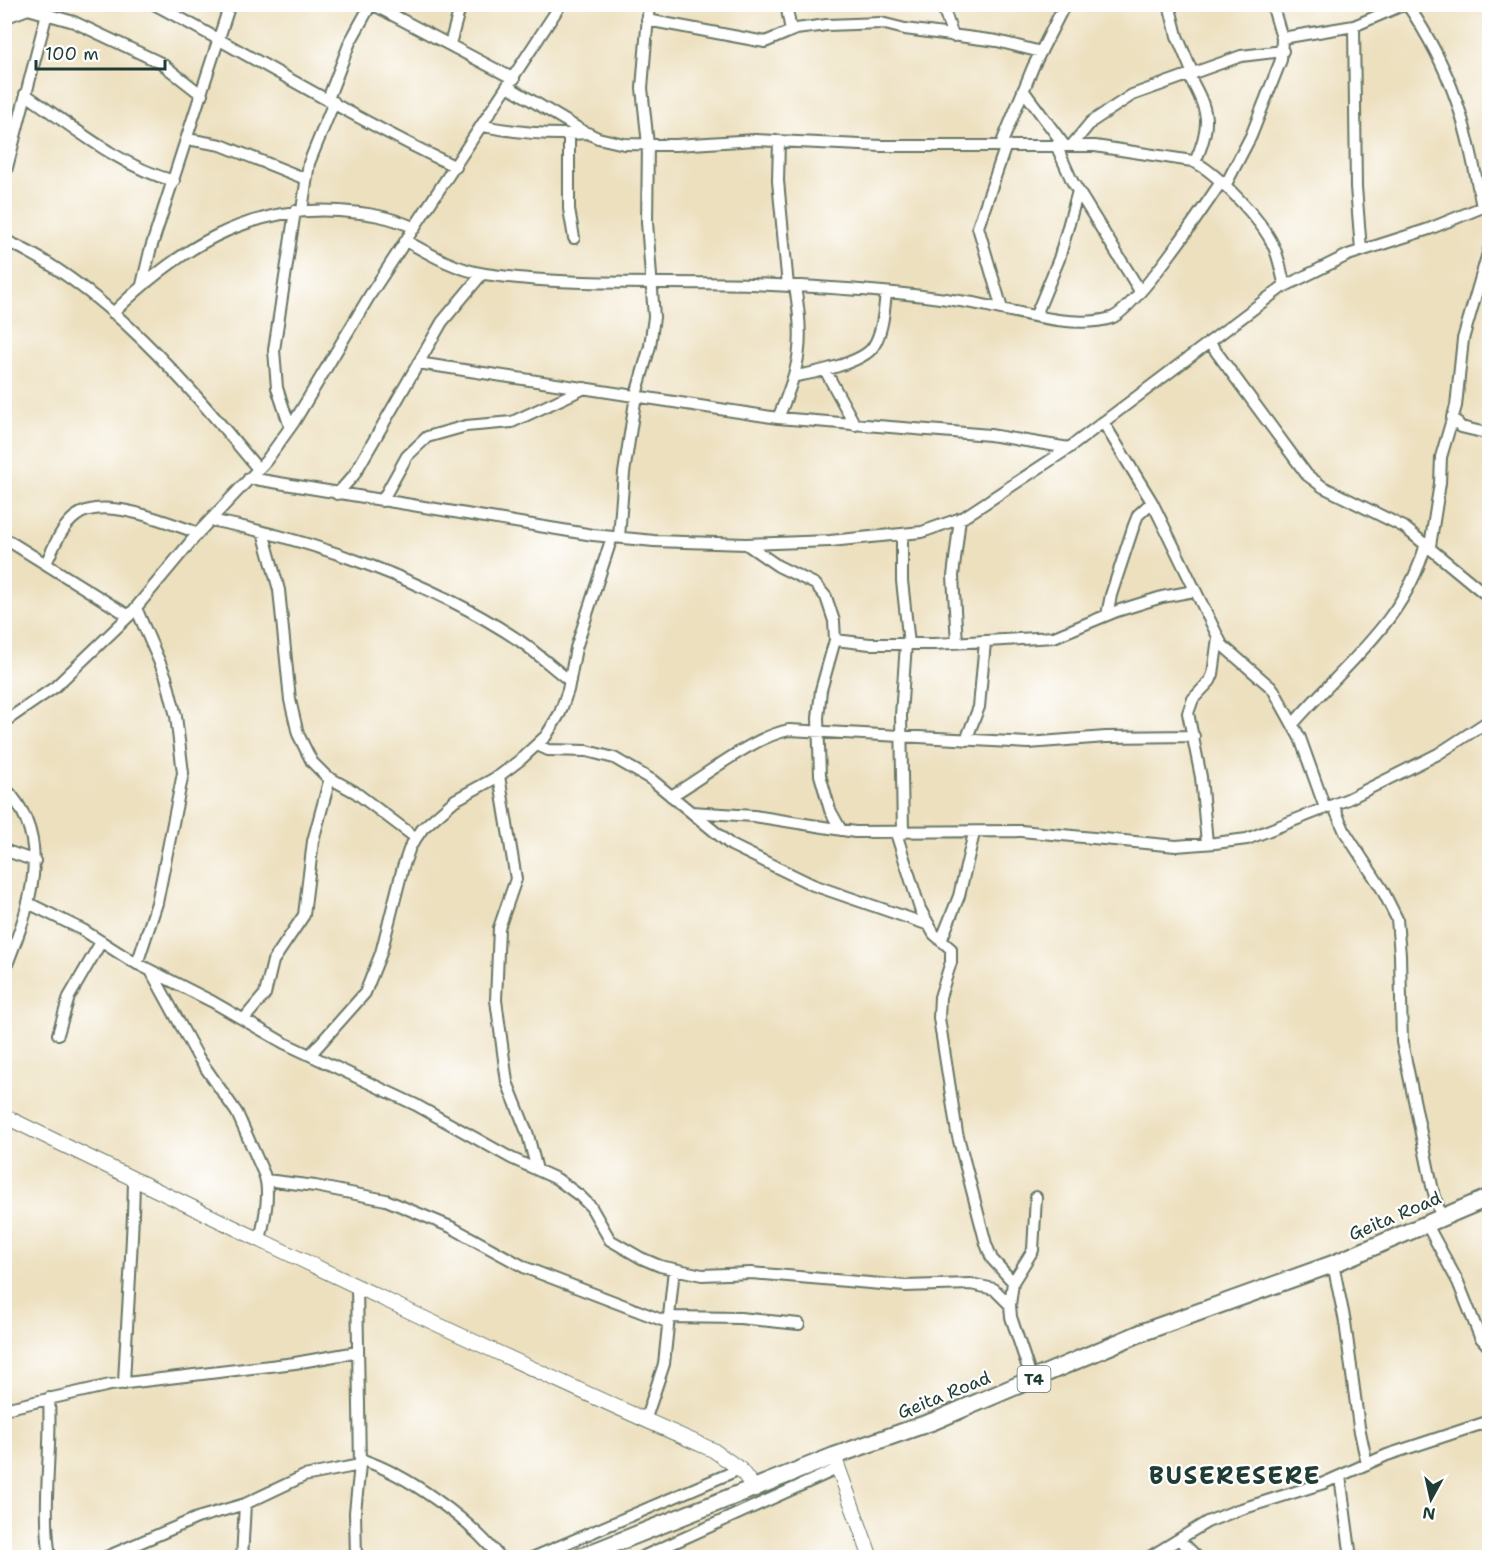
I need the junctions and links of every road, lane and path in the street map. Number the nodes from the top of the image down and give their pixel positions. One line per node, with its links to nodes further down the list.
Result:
1 (154, 4): 20 (street)
2 (230, 4): 20 (street)
3 (372, 4): 21 (street); 29 (street)
4 (461, 4): 21 (street)
5 (561, 4): 25 (street)
6 (649, 4): 15 (street)
7 (786, 4): 17 (street)
8 (942, 4): 18 (street)
9 (1065, 4): 23 (street)
10 (1169, 4): 24 (street)
11 (1272, 4): 19 (street)
12 (1406, 4): 16 (street); 45 (street)
13 (45, 10): 14 (street); 27 (street); 28 (street)
14 (4, 18)
15 (647, 20): 17 (street); 37 (street)
16 (1354, 26): 19 (street); 52 (street)
17 (791, 31): 18 (street)
18 (953, 36): 23 (street)
19 (1282, 38): 22 (street)
20 (220, 40): 28 (street); 29 (street)
21 (450, 44): 25 (street)
22 (1283, 51): 24 (street); 43 (street)
23 (1041, 52): 26 (street)
24 (1191, 75): 36 (street); 38 (street)
25 (512, 83): 30 (street); 31 (street)
26 (1023, 90): 35 (street); 36 (street)
27 (25, 94): 40 (street); 42 (street)
28 (202, 95): 33 (street)
29 (331, 101): 39 (street); 41 (street)
30 (483, 126): 32 (street); 39 (street)
31 (588, 133): 32 (street); 37 (street)
32 (569, 135): 48 (street)
33 (187, 140): 41 (street); 42 (street)
34 (778, 141): 35 (street); 37 (street); 57 (street)
35 (1004, 145): 36 (street); 60 (street)
36 (1064, 145): 38 (street); 44 (street)
37 (648, 146): 55 (street)
38 (1195, 162): 43 (street)
39 (456, 167): 47 (street)
40 (4, 179)
41 (306, 180): 46 (street)
42 (174, 181): 54 (street)
43 (1223, 184): 56 (street); 58 (street)
44 (1078, 191): 58 (street); 62 (street)
45 (1486, 205): 52 (street)
46 (298, 210): 47 (street); 54 (street); 73 (street)
47 (415, 228): 50 (street)
48 (574, 238)
49 (4, 240): 61 (street)
50 (406, 241): 53 (street); 73 (street)
51 (1490, 246): 69 (street)
52 (1360, 250): 56 (street)
53 (482, 274): 55 (street); 64 (street)
54 (142, 285): 61 (street)
55 (651, 285): 57 (street); 68 (street)
56 (1285, 286): 63 (street)
57 (791, 287): 59 (street); 66 (street)
58 (1140, 291): 62 (street)
59 (886, 293): 60 (street); 65 (street)
60 (1002, 309): 62 (street)
61 (113, 313): 76 (street)
62 (1036, 315)
63 (1209, 342): 71 (street); 89 (street)
64 (418, 363): 67 (street); 78 (street)
65 (825, 369): 66 (street); 72 (street)
66 (796, 376): 70 (street)
67 (586, 387): 68 (street); 79 (street)
68 (636, 395): 70 (street); 86 (street)
69 (1452, 417): 74 (street); 89 (street)
70 (778, 418): 72 (street)
71 (1103, 422): 75 (street); 80 (street)
72 (855, 425): 75 (street)
73 (290, 427): 76 (street)
74 (1490, 434)
75 (1069, 448): 81 (street)
76 (258, 469): 77 (street)
77 (249, 478): 78 (street); 82 (street)
78 (338, 494): 79 (street)
79 (382, 501): 86 (street)
80 (1152, 502): 91 (street); 94 (street)
81 (960, 518): 85 (street); 98 (street)
82 (210, 520): 83 (street); 84 (street)
83 (263, 532): 100 (street); 110 (street)
84 (198, 533): 90 (street); 93 (street)
85 (902, 535): 88 (street); 99 (street)
86 (616, 537): 88 (street); 100 (street)
87 (4, 538): 90 (street)
88 (746, 544): 96 (street)
89 (1428, 545): 92 (street); 103 (street)
90 (45, 563): 93 (street)
91 (1194, 591): 94 (street); 95 (street)
92 (1490, 598)
93 (133, 612): 102 (street); 126 (street)
94 (1107, 615): 97 (street)
95 (1218, 638): 103 (street); 105 (street)
96 (834, 640): 99 (street); 104 (street)
97 (985, 642): 98 (street); 107 (street)
98 (957, 643): 99 (street)
99 (908, 644): 106 (street)
100 (570, 681): 108 (street)
101 (1490, 720): 113 (street)
102 (4, 722)
103 (1293, 724): 113 (street)
104 (818, 733): 106 (street); 112 (street); 115 (street)
105 (1194, 736): 107 (street); 119 (street)
106 (901, 737): 107 (street); 116 (street)
107 (966, 740)
108 (537, 745): 109 (street); 112 (street)
109 (499, 776): 118 (street); 133 (street)
110 (330, 778): 118 (street); 129 (street)
111 (4, 787): 121 (street)
112 (670, 796): 114 (street)
113 (1329, 807): 119 (street); 138 (street)
114 (692, 812): 115 (street); 123 (street)
115 (841, 830): 116 (street)
116 (899, 833): 117 (street); 123 (street)
117 (974, 833): 119 (street); 124 (street)
118 (416, 838): 131 (street)
119 (1207, 843)
120 (4, 850): 121 (street)
121 (34, 861): 122 (street)
122 (28, 903): 125 (street); 128 (street)
123 (929, 925): 124 (street)
124 (941, 941): 142 (street)
125 (101, 942): 126 (street); 130 (street)
126 (137, 964): 127 (street)
127 (151, 971): 129 (street); 135 (street)
128 (4, 972)
129 (244, 1019): 131 (street)
130 (58, 1034)
131 (310, 1055): 133 (street)
132 (4, 1116): 134 (street)
133 (537, 1170): 141 (street)
134 (134, 1179): 139 (street); 150 (street)
135 (267, 1180): 139 (street); 145 (street)
136 (1036, 1197): 142 (street)
137 (1490, 1197): 138 (highway, Geita Road / T4)
138 (1434, 1220): 140 (highway, Geita Road / T4); 147 (street)
139 (260, 1240): 143 (street)
140 (1333, 1264): 149 (highway, Geita Road / T4); 157 (street)
141 (674, 1269): 144 (street); 145 (street)
142 (1013, 1282): 144 (street)
143 (357, 1286): 148 (street); 153 (street)
144 (1010, 1305): 149 (street)
145 (668, 1319): 146 (street); 153 (street)
146 (799, 1324)
147 (1490, 1348)
148 (357, 1352): 150 (street); 155 (street)
149 (1032, 1380): 156 (highway, Geita Road / T4)
150 (124, 1383): 151 (street)
151 (49, 1398): 152 (street); 163 (street)
152 (4, 1408)
153 (645, 1421): 158 (street)
154 (1490, 1421): 157 (street)
155 (360, 1462): 161 (street); 166 (street); 167 (street)
156 (836, 1462): 160 (highway, Geita Road / T4); 170 (street); 171 (street)
157 (1368, 1464): 159 (street)
158 (740, 1469): 160 (street); 168 (street)
159 (1340, 1476): 162 (street); 174 (street)
160 (755, 1489): 169 (highway, Geita Road / T4)
161 (246, 1504): 164 (street); 165 (street)
162 (1180, 1540): 172 (street); 173 (street)
163 (50, 1557)
164 (104, 1557)
165 (242, 1557)
166 (356, 1557)
167 (500, 1557)
168 (532, 1557)
169 (578, 1557)
170 (640, 1557)
171 (871, 1557)
172 (1148, 1557)
173 (1198, 1557)
174 (1351, 1557)

